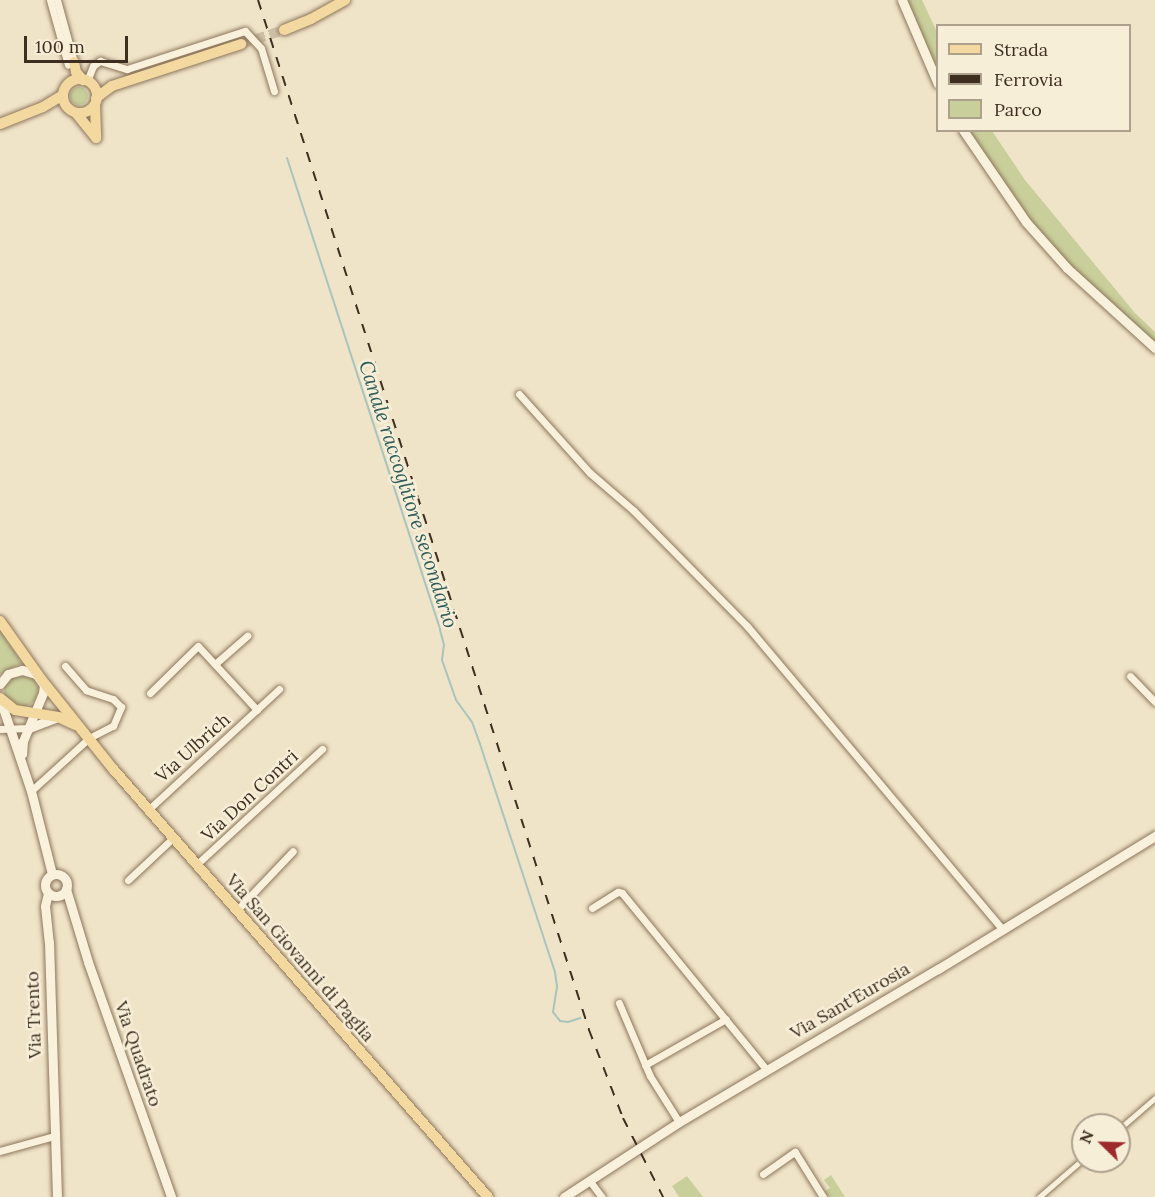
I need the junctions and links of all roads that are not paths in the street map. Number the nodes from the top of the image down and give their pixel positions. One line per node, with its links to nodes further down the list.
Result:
1 (50, 0): 7 (street)
2 (57, 0): 7 (street)
3 (345, 0): 5 (main road)
4 (902, 0): 8 (street)
5 (284, 30)
6 (241, 44): 11 (main road)
7 (71, 64): 9 (main road); 10 (main road)
8 (936, 79)
9 (88, 82): 10 (main road); 11 (main road); 12 (street); 14 (main road)
10 (69, 84): 13 (main road)
11 (112, 86): 14 (main road)
12 (274, 91)
13 (63, 95): 15 (main road); 16 (main road)
14 (96, 102): 16 (main road); 16 (main road)
15 (43, 107): 16 (main road); 17 (main road)
16 (72, 110)
17 (0, 124)
18 (964, 132): 19 (street)
19 (1155, 348)
20 (519, 394): 54 (street)
21 (0, 621): 26 (main road, Via San Giovanni di Paglia)
22 (247, 636): 23 (street)
23 (215, 664): 29 (street, Via Ulbrich); 32 (street, Via Ulbrich)
24 (65, 666): 39 (street)
25 (1130, 676): 31 (street)
26 (41, 679): 27 (street); 33 (street); 36 (main road, Via San Giovanni di Paglia)
27 (0, 684)
28 (279, 689): 32 (street, Via Ulbrich)
29 (150, 693)
30 (0, 699): 33 (main road); 38 (street, Via Quadrato)
31 (1155, 702)
32 (257, 710): 43 (street, Via Ulbrich)
33 (35, 713): 34 (main road); 35 (street)
34 (58, 717): 35 (street); 36 (main road)
35 (28, 728): 38 (street); 41 (street)
36 (80, 728): 39 (main road, Via San Giovanni di Paglia)
37 (0, 729): 38 (street)
38 (11, 730): 41 (street, Via Quadrato)
39 (89, 738): 42 (street); 43 (main road, Via San Giovanni di Paglia)
40 (322, 749): 47 (street, Via Don Contri)
41 (24, 769): 42 (street, Via Quadrato)
42 (31, 791): 48 (street, Via Quadrato)
43 (149, 809): 44 (main road, Via San Giovanni di Paglia)
44 (174, 837): 47 (main road, Via San Giovanni di Paglia); 49 (street)
45 (1155, 837): 54 (street, Via Sant'Eurosia)
46 (293, 851): 53 (street)
47 (197, 864): 53 (main road, Via San Giovanni di Paglia)
48 (52, 874): 50 (street, Via Quadrato); 51 (street, Via Quadrato)
49 (128, 880)
50 (63, 892): 51 (street); 68 (street, Via Quadrato)
51 (48, 893): 62 (street, Via Trento)
52 (592, 908): 56 (street)
53 (237, 910): 69 (main road, Via San Giovanni di Paglia)
54 (1002, 929): 58 (street, Via Sant'Eurosia)
55 (619, 1003): 57 (street)
56 (726, 1019): 57 (street); 58 (street)
57 (645, 1065): 61 (street)
58 (766, 1069): 61 (street, Via Sant'Eurosia)
59 (1155, 1098): 60 (street)
60 (1131, 1119)
61 (679, 1122): 66 (street, Via Sant'Eurosia)
62 (54, 1136): 63 (street); 67 (street, Via Trento)
63 (0, 1151)
64 (1071, 1169): 73 (street)
65 (763, 1174): 72 (street)
66 (589, 1180): 70 (street, Via Sant'Eurosia); 71 (street)
67 (57, 1197)
68 (171, 1197)
69 (489, 1197)
70 (564, 1197)
71 (602, 1197)
72 (824, 1197)
73 (1038, 1197)

